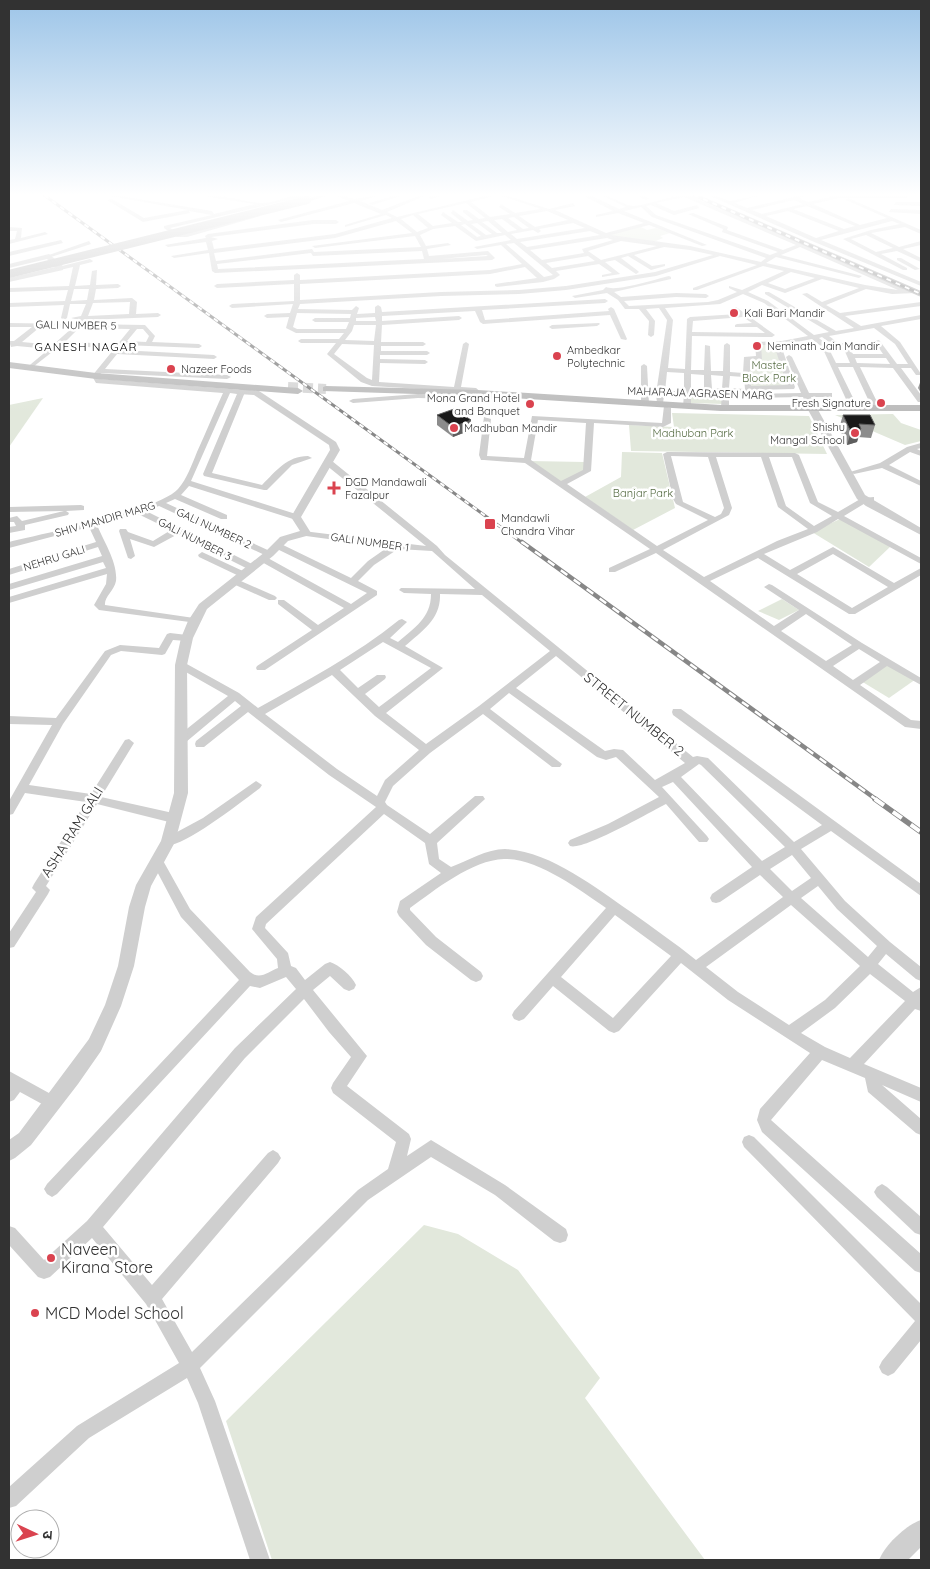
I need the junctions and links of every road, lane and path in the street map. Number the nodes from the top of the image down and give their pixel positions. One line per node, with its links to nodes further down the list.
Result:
1 (39, 268): 39 (main road, bridge)
2 (57, 268): 39 (street)
3 (76, 268): 60 (street)
4 (214, 268): 34 (street)
5 (275, 268): 34 (street)
6 (295, 268): 34 (street)
7 (310, 268): 43 (street)
8 (343, 268): 30 (street)
9 (373, 268): 30 (street)
10 (432, 268): 36 (street)
11 (471, 268): 36 (street)
12 (514, 268): 36 (street)
13 (529, 268): 31 (street)
14 (562, 268): 28 (street)
15 (607, 268): 37 (street)
16 (608, 268): 48 (street)
17 (631, 268): 35 (street)
18 (676, 268): 51 (street)
19 (752, 268): 72 (street)
20 (776, 268): 32 (street)
21 (831, 268): 47 (street)
22 (864, 268): 47 (main road)
23 (878, 268): 59 (main road)
24 (885, 268): 38 (street)
25 (904, 268): 33 (street)
26 (919, 268): 33 (street)
27 (395, 269): 36 (street)
28 (551, 270): 42 (street)
29 (95, 271): 55 (street)
30 (362, 271): 36 (street); 43 (street); 50 (street)
31 (533, 271): 36 (street); 46 (street)
32 (789, 271): 44 (street); 49 (street)
33 (909, 271): 38 (street)
34 (277, 272): 43 (street); 43 (street); 45 (street); 53 (street)
35 (636, 272)
36 (435, 274): 50 (street)
37 (574, 274)
38 (899, 274): 59 (street)
39 (9, 276)
40 (565, 276): 42 (street)
41 (678, 276): 54 (street)
42 (556, 277): 46 (street)
43 (297, 278): 50 (street); 65 (street); 79 (street)
44 (820, 278): 58 (street); 61 (street)
45 (220, 279)
46 (543, 280): 48 (street)
47 (886, 280): 59 (main road)
48 (520, 283): 66 (street)
49 (762, 283): 61 (street); 64 (street)
50 (364, 284)
51 (599, 284): 63 (street); 66 (street)
52 (118, 286): 55 (street)
53 (217, 286)
54 (659, 286): 56 (street); 72 (street)
55 (93, 287): 60 (street); 83 (street)
56 (632, 287): 63 (street); 75 (street)
57 (731, 287): 64 (street)
58 (865, 287): 59 (street); 86 (street)
59 (914, 287)
60 (71, 288): 62 (street); 82 (street)
61 (777, 289): 68 (street)
62 (9, 290)
63 (609, 291): 67 (street); 77 (street)
64 (741, 291): 73 (street); 78 (street)
65 (224, 292)
66 (440, 292): 71 (street); 74 (street)
67 (596, 293): 80 (street); 81 (street)
68 (767, 293): 73 (street); 98 (street)
69 (716, 294): 78 (street)
70 (805, 294): 86 (street)
71 (366, 296): 74 (street); 76 (street); 79 (street)
72 (673, 296): 75 (street)
73 (757, 297): 85 (street); 107 (street)
74 (377, 298): 91 (street)
75 (645, 298): 77 (street); 92 (street)
76 (358, 299): 79 (street); 114 (street)
77 (620, 299): 94 (street)
78 (726, 299): 85 (street); 93 (street)
79 (296, 300): 84 (street); 106 (street)
80 (518, 301)
81 (605, 301): 95 (street); 96 (street)
82 (67, 302): 83 (street); 88 (street); 110 (street)
83 (90, 302): 104 (street); 111 (street)
84 (234, 304)
85 (743, 304): 97 (street); 102 (street)
86 (822, 304): 103 (street)
87 (902, 304): 90 (street); 103 (street); 108 (street)
88 (9, 305)
89 (387, 305): 91 (street)
90 (920, 305)
91 (378, 306): 100 (street)
92 (652, 306): 93 (street); 94 (street)
93 (661, 306): 169 (street)
94 (641, 307): 132 (street)
95 (478, 309): 100 (street); 101 (street)
96 (613, 313): 101 (street); 136 (street)
97 (690, 313)
98 (804, 314): 107 (street); 130 (street)
99 (158, 315): 104 (street)
100 (379, 315): 114 (street); 117 (street)
101 (594, 315): 126 (street)
102 (744, 315): 116 (street); 129 (street)
103 (840, 315): 127 (street)
104 (132, 316): 111 (street)
105 (267, 316): 106 (street)
106 (293, 316): 114 (street); 114 (street); 115 (street)
107 (786, 316): 135 (street)
108 (920, 316): 118 (street); 118 (street)
109 (9, 318): 110 (street)
110 (64, 318): 111 (street)
111 (83, 318): 122 (street)
112 (459, 318): 117 (street)
113 (315, 320): 114 (street)
114 (352, 320): 117 (street); 138 (street)
115 (274, 322)
116 (755, 323): 124 (street); 131 (street); 133 (street)
117 (379, 324): 143 (street)
118 (884, 324): 125 (street)
119 (9, 325): 120 (street, GALI NUMBER 5)
120 (17, 325): 121 (street, GALI NUMBER 5); 128 (street)
121 (39, 325): 122 (street, GALI NUMBER 5); 140 (street)
122 (77, 326): 123 (street, GALI NUMBER 5); 146 (street)
123 (139, 326): 142 (street); 150 (street)
124 (737, 326)
125 (876, 326): 127 (street); 167 (street)
126 (552, 327)
127 (861, 328): 130 (street)
128 (9, 331)
129 (691, 333): 131 (street); 170 (street)
130 (835, 333): 134 (street)
131 (725, 334): 133 (street)
132 (651, 335)
133 (772, 335): 141 (street)
134 (823, 335): 135 (street); 155 (street)
135 (813, 337): 141 (street); 163 (street)
136 (624, 339)
137 (301, 341): 138 (street)
138 (342, 341): 143 (street); 178 (street)
139 (877, 341): 156 (street)
140 (13, 343): 146 (street); 151 (street)
141 (780, 343): 176 (street); 176 (street); 189 (street)
142 (148, 344): 147 (street); 150 (street)
143 (378, 344): 144 (street); 157 (street)
144 (423, 344)
145 (466, 344): 180 (street)
146 (56, 345): 150 (street); 162 (street)
147 (199, 346)
148 (707, 346): 171 (street)
149 (727, 346): 173 (street)
150 (118, 347): 153 (street); 172 (street)
151 (9, 350)
152 (428, 353): 157 (street)
153 (172, 355): 154 (street); 159 (street)
154 (214, 356)
155 (850, 356): 156 (street); 165 (street)
156 (888, 356): 166 (street)
157 (377, 357): 160 (street); 178 (street)
158 (9, 361): 162 (main road)
159 (178, 362)
160 (425, 362)
161 (9, 365): 172 (main road)
162 (33, 365): 172 (main road)
163 (833, 365): 165 (street); 198 (street)
164 (644, 366): 194 (street)
165 (855, 366): 166 (street); 199 (street)
166 (895, 366): 167 (street); 200 (street)
167 (913, 366): 174 (street)
168 (184, 368): 175 (street)
169 (663, 370): 170 (street); 187 (street)
170 (688, 371): 171 (street); 193 (street)
171 (707, 372): 173 (street); 183 (street)
172 (98, 373): 175 (street); 179 (main road); 182 (main road); 184 (street)
173 (727, 374): 176 (street); 181 (street)
174 (918, 374)
175 (190, 375): 177 (street)
176 (747, 375)
177 (228, 377)
178 (375, 384): 180 (street)
179 (288, 387)
180 (457, 389): 186 (street)
181 (726, 390): 183 (street); 189 (street); 197 (street)
182 (298, 391)
183 (708, 391): 193 (street)
184 (227, 392): 185 (street); 205 (street, SHIV MANDIR MARG)
185 (241, 392): 206 (street); 214 (street)
186 (478, 393): 190 (main road, MAHARAJA AGRASEN MARG); 191 (main road, MAHARAJA AGRASEN MARG)
187 (660, 394): 193 (street); 196 (street)
188 (829, 395): 189 (street)
189 (807, 396): 201 (street)
190 (505, 397): 191 (main road, MAHARAJA AGRASEN MARG); 194 (main road, MAHARAJA AGRASEN MARG); 196 (main road, MAHARAJA AGRASEN MARG)
191 (490, 398): 192 (street)
192 (353, 401)
193 (690, 402): 196 (main road, MAHARAJA AGRASEN MARG); 197 (main road, MAHARAJA AGRASEN MARG); 201 (main road, MAHARAJA AGRASEN MARG)
194 (645, 404): 196 (main road, MAHARAJA AGRASEN MARG)
195 (537, 407): 202 (street)
196 (663, 407): 204 (street)
197 (725, 408): 201 (main road, MAHARAJA AGRASEN MARG)
198 (854, 408): 199 (main road, MAHARAJA AGRASEN MARG); 201 (main road, MAHARAJA AGRASEN MARG)
199 (876, 408): 200 (main road, MAHARAJA AGRASEN MARG)
200 (920, 408): 201 (main road, MAHARAJA AGRASEN MARG)
201 (816, 410): 216 (street); 221 (street)
202 (535, 418): 204 (street); 213 (street)
203 (487, 419): 213 (street)
204 (590, 421): 218 (street)
205 (205, 437): 206 (street); 217 (street, SHIV MANDIR MARG)
206 (221, 438): 212 (street)
207 (921, 445): 208 (street)
208 (910, 449): 211 (street); 215 (street)
209 (711, 453): 210 (street); 230 (street); 230 (street)
210 (764, 454): 225 (street); 236 (street)
211 (921, 454)
212 (308, 458)
213 (527, 461): 218 (street)
214 (329, 463): 228 (street); 245 (street, STREET NUMBER 2)
215 (883, 465): 216 (street); 219 (street)
216 (854, 472): 221 (street)
217 (188, 479): 220 (street, SHIV MANDIR MARG); 228 (street)
218 (561, 484): 246 (street)
219 (921, 484)
220 (175, 496): 222 (street, SHIV MANDIR MARG); 227 (street)
221 (868, 500): 225 (street); 233 (street); 237 (street)
222 (160, 503): 224 (street, SHIV MANDIR MARG); 250 (street, GALI NUMBER 2)
223 (9, 509): 232 (street)
224 (139, 511): 226 (street, SHIV MANDIR MARG); 235 (street, GALI NUMBER 3)
225 (837, 516): 236 (street); 252 (street)
226 (119, 517): 231 (street, SHIV MANDIR MARG); 239 (street)
227 (224, 517)
228 (296, 517): 238 (street)
229 (9, 520): 232 (street)
230 (715, 520): 246 (street)
231 (92, 524): 240 (street, SHIV MANDIR MARG); 241 (street)
232 (21, 525): 234 (street); 240 (street)
233 (921, 527)
234 (9, 530)
235 (178, 530): 239 (street); 253 (street, GALI NUMBER 3)
236 (814, 530): 247 (street)
237 (921, 532)
238 (306, 533): 243 (street); 244 (street, GALI NUMBER 1)
239 (124, 534): 249 (street)
240 (26, 540): 242 (street, SHIV MANDIR MARG)
241 (99, 544): 251 (street); 257 (street, NEHRU GALI)
242 (9, 545)
243 (278, 546): 250 (street); 262 (street)
244 (396, 546): 245 (street, GALI NUMBER 1); 262 (street)
245 (434, 548): 268 (street, STREET NUMBER 2)
246 (658, 549): 255 (street); 261 (street)
247 (758, 554): 259 (street); 261 (street)
248 (202, 555): 258 (street)
249 (131, 556)
250 (266, 556): 253 (street); 270 (street, GALI NUMBER 2)
251 (106, 558): 254 (street); 264 (street)
252 (921, 560)
253 (251, 567): 258 (street)
254 (110, 570): 269 (street); 272 (street)
255 (612, 570)
256 (921, 571): 263 (street)
257 (9, 572)
258 (242, 574): 260 (street)
259 (790, 574): 263 (street); 263 (street)
260 (234, 581): 272 (street); 274 (street)
261 (703, 581): 275 (street)
262 (352, 582): 270 (street)
263 (893, 586)
264 (9, 587)
265 (769, 587): 271 (street)
266 (404, 590): 267 (street)
267 (436, 591): 268 (street); 279 (street)
268 (484, 592): 280 (street, STREET NUMBER 2)
269 (9, 600)
270 (351, 608): 274 (street)
271 (806, 610): 275 (street); 278 (street)
272 (194, 621): 276 (street)
273 (402, 622): 277 (street)
274 (318, 630): 284 (street)
275 (775, 630): 283 (street)
276 (187, 638): 282 (street); 297 (street)
277 (383, 638): 279 (street); 285 (street)
278 (859, 645): 281 (street); 283 (street)
279 (399, 646): 295 (street)
280 (556, 651): 289 (street); 303 (street, STREET NUMBER 2)
281 (887, 662): 287 (street); 288 (street)
282 (181, 665): 291 (street); 299 (street)
283 (826, 666): 288 (street)
284 (261, 668)
285 (333, 670): 290 (street); 292 (street)
286 (381, 677): 290 (street)
287 (921, 682)
288 (855, 684): 298 (street)
289 (508, 688): 293 (street); 307 (street)
290 (358, 693): 295 (street)
291 (235, 696): 292 (street); 299 (street)
292 (254, 709): 301 (street); 312 (street)
293 (483, 709): 302 (street); 304 (street)
294 (677, 712): 315 (street)
295 (379, 713): 302 (street)
296 (9, 720): 297 (street)
297 (60, 722): 308 (street)
298 (921, 725)
299 (182, 739): 314 (street)
300 (129, 743): 310 (street, ASHA RAM GALI)
301 (200, 744)
302 (426, 750): 312 (street)
303 (694, 763): 305 (street); 320 (street, STREET NUMBER 2)
304 (556, 764)
305 (674, 776): 307 (street); 322 (street)
306 (256, 784): 318 (street)
307 (654, 786): 309 (street)
308 (23, 788): 310 (street); 313 (street)
309 (667, 798): 316 (street); 319 (street)
310 (93, 799): 314 (street); 329 (street, ASHA RAM GALI)
311 (479, 799): 317 (street)
312 (381, 806): 317 (street); 334 (street)
313 (9, 811)
314 (173, 818): 318 (street)
315 (832, 826): 320 (street); 325 (street)
316 (703, 839)
317 (431, 841): 323 (street)
318 (168, 842): 321 (street)
319 (574, 843)
320 (794, 849): 322 (street); 324 (street, STREET NUMBER 2)
321 (157, 860): 338 (street); 349 (street)
322 (761, 868): 326 (street); 327 (street)
323 (450, 873): 328 (street); 336 (street)
324 (818, 879): 327 (street); 330 (street, STREET NUMBER 2)
325 (921, 891)
326 (716, 898)
327 (793, 898): 332 (street); 333 (street)
328 (614, 908): 331 (street); 337 (street)
329 (9, 944)
330 (885, 946): 332 (street); 335 (street, STREET NUMBER 2)
331 (680, 955): 333 (street); 337 (street)
332 (869, 965): 341 (street); 343 (street)
333 (696, 967): 343 (street)
334 (285, 971): 338 (street); 340 (street)
335 (921, 975)
336 (476, 976)
337 (552, 977): 342 (street)
338 (248, 979): 355 (street)
339 (349, 985): 340 (street)
340 (305, 989): 354 (street); 357 (street)
341 (919, 999): 345 (street)
342 (519, 1015)
343 (789, 1034): 344 (street)
344 (820, 1052): 345 (street); 361 (street)
345 (852, 1066): 346 (street)
346 (872, 1073): 348 (street); 350 (street)
347 (12, 1085): 349 (street)
348 (921, 1095)
349 (53, 1103): 352 (street)
350 (921, 1128)
351 (749, 1142): 363 (street)
352 (9, 1152)
353 (273, 1158): 362 (street)
354 (399, 1165): 360 (street); 365 (street)
355 (52, 1190)
356 (882, 1192): 358 (street)
357 (93, 1227): 359 (street); 362 (street)
358 (921, 1227)
359 (9, 1234)
360 (560, 1235)
361 (921, 1265)
362 (152, 1298): 365 (street)
363 (921, 1316)
364 (921, 1327): 366 (street)
365 (190, 1366): 367 (street); 369 (street)
366 (888, 1367)
367 (9, 1499)
368 (921, 1531): 370 (street)
369 (260, 1560)
370 (892, 1560)

